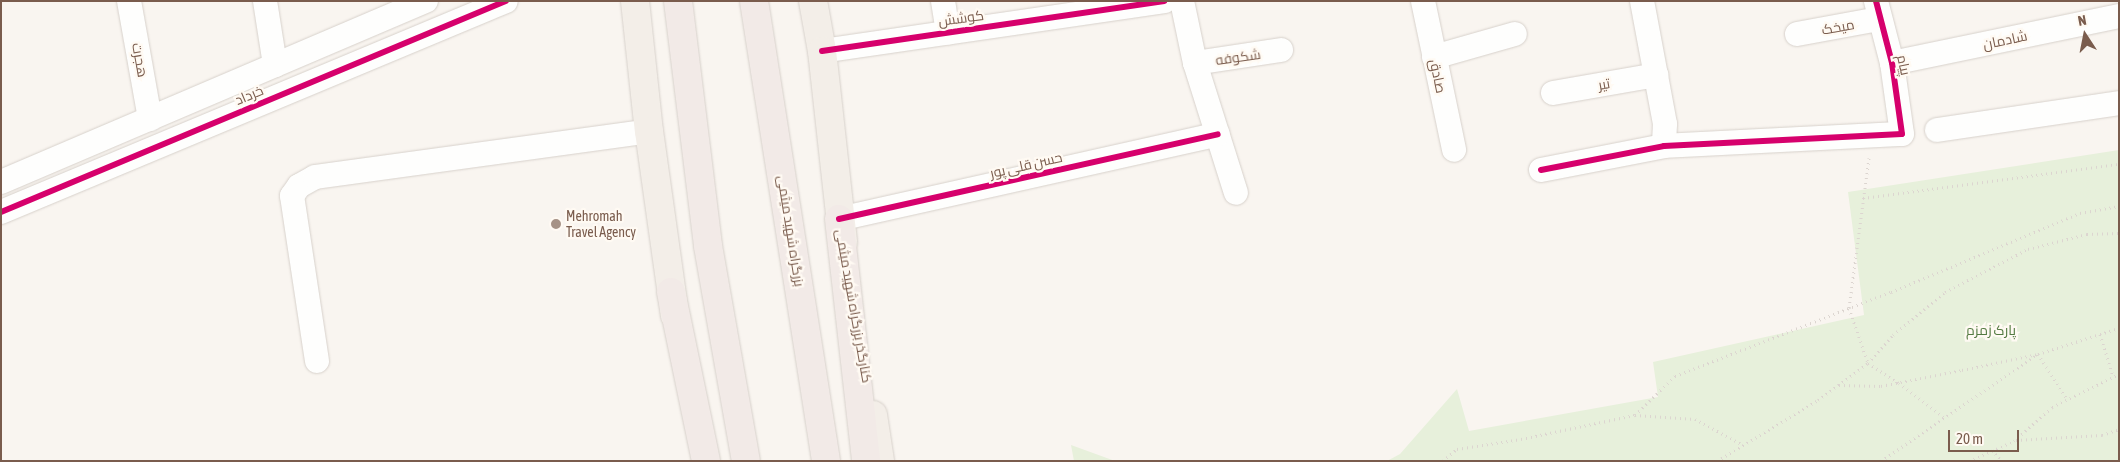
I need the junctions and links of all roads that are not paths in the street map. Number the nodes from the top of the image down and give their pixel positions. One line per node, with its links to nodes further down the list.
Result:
1 (129, 1): 29 (street, هجرت)
2 (265, 1): 25 (street)
3 (426, 1): 25 (street, خرداد)
4 (506, 1): 38 (street, خرداد)
5 (635, 1): 31 (main road)
6 (678, 1): 44 (highway)
7 (754, 1): 45 (highway, بزرگراه شهید میثمی)
8 (813, 1): 21 (main road, کنارگذر بزرگراه شهید میثمی)
9 (944, 1): 17 (street)
10 (1164, 1): 14 (street, کوشش)
11 (1182, 1): 23 (street)
12 (1423, 1): 22 (street, صادق)
13 (1642, 1): 26 (street)
14 (1078, 8): 17 (street, کوشش)
15 (1878, 10): 19 (street, میخک); 24 (street, پیام)
16 (2119, 16): 24 (street, شادمان)
17 (948, 33): 21 (street, کوشش)
18 (1514, 34): 22 (street)
19 (1797, 34)
20 (1281, 50): 23 (street, شکوفه)
21 (822, 51): 39 (main road, کنارگذر بزرگراه شهید میثمی)
22 (1434, 57): 34 (street, صادق)
23 (1195, 63): 32 (street)
24 (1892, 63): 33 (street, پیام)
25 (275, 65): 29 (street, خرداد)
26 (1656, 76): 27 (street, تیر); 33 (street)
27 (1553, 94)
28 (2119, 103): 30 (street)
29 (150, 119): 36 (street, خرداد)
30 (1937, 130)
31 (649, 131): 40 (main road); 41 (street)
32 (1218, 134): 37 (street); 39 (street, حسن قلی پور)
33 (1664, 146): 35 (street)
34 (1454, 150)
35 (1541, 170)
36 (1, 182)
37 (1236, 193)
38 (1, 212)
39 (839, 219): 46 (highway); 47 (main road, کنارگذر بزرگراه شهید میثمی)
40 (671, 292): 42 (main road); 43 (highway)
41 (317, 362)
42 (696, 461)
43 (706, 461)
44 (746, 461)
45 (826, 461)
46 (866, 461)
47 (880, 461)

